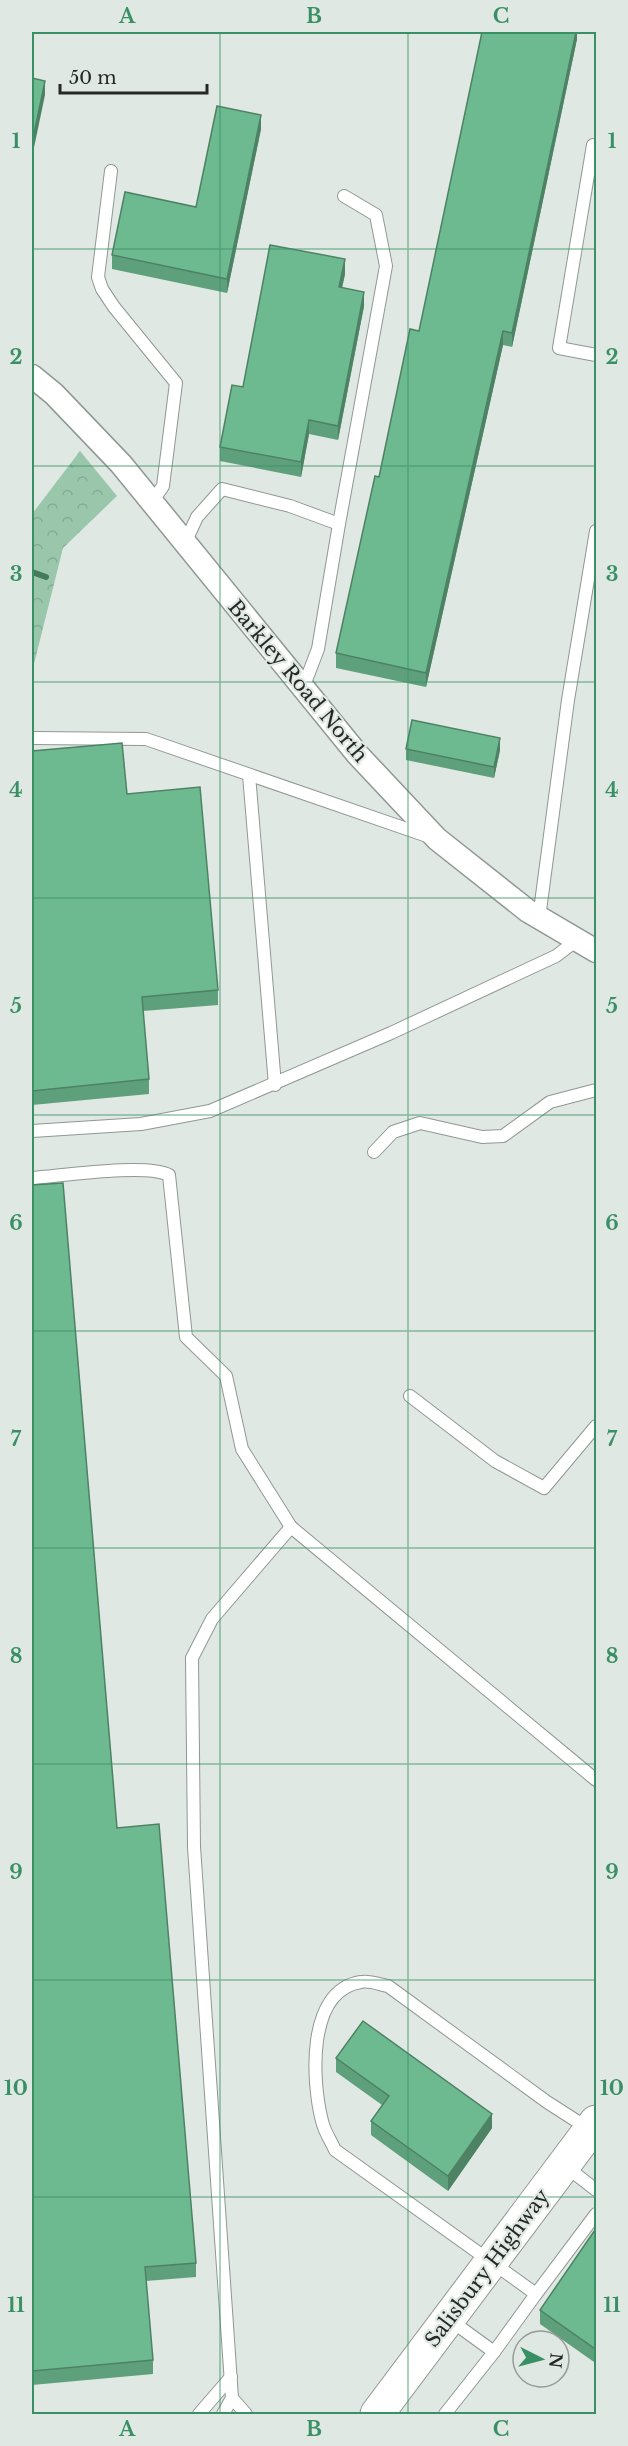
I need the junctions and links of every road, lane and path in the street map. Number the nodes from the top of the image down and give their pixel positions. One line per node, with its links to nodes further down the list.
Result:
1 (597, 146): 4 (lane)
2 (111, 171): 6 (lane)
3 (344, 196): 7 (lane)
4 (597, 355)
5 (32, 376): 6 (street, Barkley Road North)
6 (152, 502): 9 (street, Barkley Road North)
7 (339, 524): 9 (lane); 10 (lane)
8 (597, 531): 14 (lane)
9 (185, 543): 10 (street, Barkley Road North)
10 (303, 688): 13 (street, Barkley Road North)
11 (32, 738): 12 (lane)
12 (249, 775): 13 (lane); 16 (lane)
13 (437, 839): 14 (street, Barkley Road North)
14 (539, 918): 15 (street, Barkley Road North)
15 (587, 946): 16 (lane)
16 (275, 1085): 18 (lane)
17 (597, 1090): 19 (lane)
18 (32, 1131)
19 (374, 1152)
20 (32, 1178): 23 (lane)
21 (410, 1396): 22 (lane)
22 (597, 1426)
23 (291, 1527): 24 (lane); 33 (lane)
24 (597, 1780)
25 (595, 2128): 26 (highway, Salisbury Highway); 29 (lane)
26 (564, 2165): 27 (lane); 29 (highway, Salisbury Highway)
27 (597, 2190)
28 (597, 2214): 30 (lane)
29 (492, 2262): 30 (lane); 31 (highway, Salisbury Highway)
30 (536, 2294): 32 (lane)
31 (449, 2319): 32 (lane); 38 (highway, Salisbury Highway)
32 (494, 2352): 39 (lane)
33 (231, 2377): 34 (lane); 35 (lane)
34 (232, 2398): 36 (lane); 37 (lane)
35 (198, 2415)
36 (223, 2415)
37 (246, 2415)
38 (377, 2415)
39 (445, 2415)

